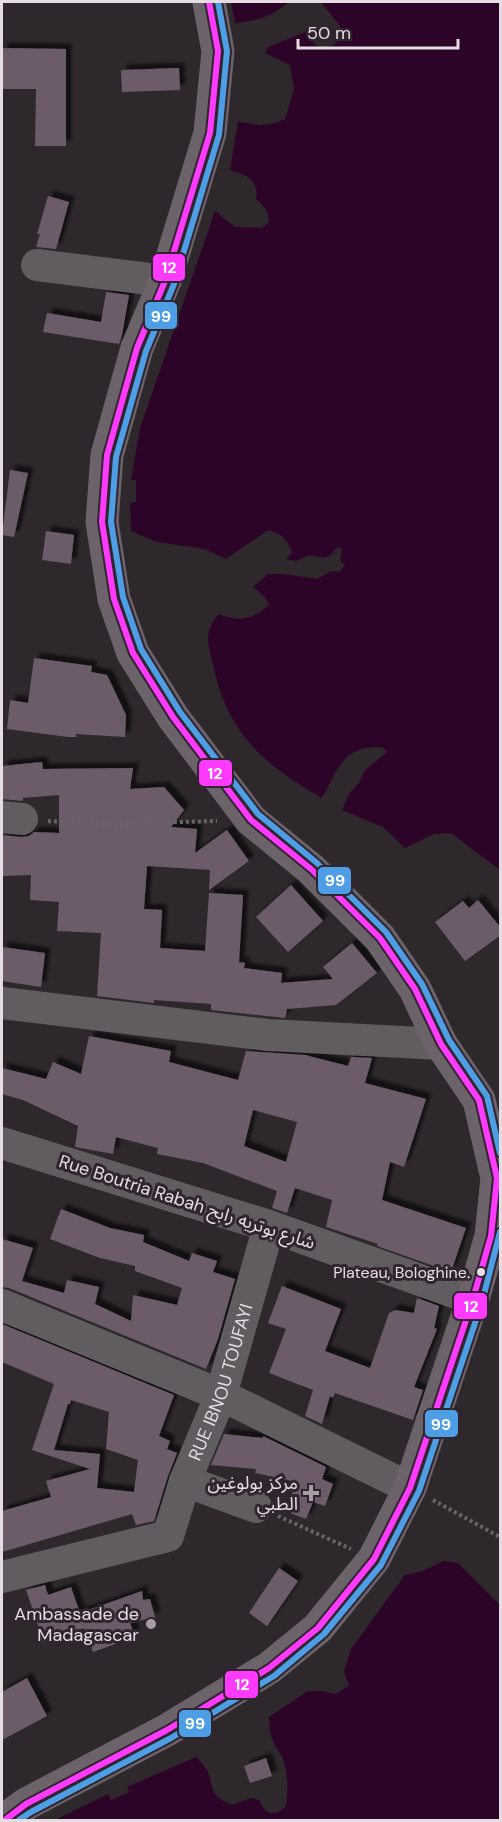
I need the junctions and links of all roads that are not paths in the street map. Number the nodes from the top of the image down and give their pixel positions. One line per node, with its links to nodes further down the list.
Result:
1 (209, 2): 3 (main road)
2 (37, 265): 3 (street)
3 (165, 281): 5 (main road)
4 (2, 1003): 5 (street)
5 (441, 1044): 8 (main road)
6 (2, 1143): 7 (street, Rue Boutria Rabah شارع بوتريه رابح)
7 (269, 1226): 8 (street, Rue Boutria Rabah شارع بوتريه رابح); 10 (street, RUE IBNOU TOUFAYI)
8 (473, 1299): 12 (main road)
9 (2, 1305): 10 (street)
10 (221, 1395): 11 (street, RUE IBNOU TOUFAYI); 12 (street)
11 (185, 1481): 13 (street); 14 (street, RUE IBNOU TOUFAYI)
12 (410, 1488): 15 (main road)
13 (256, 1507)
14 (2, 1576)
15 (16, 1812)

